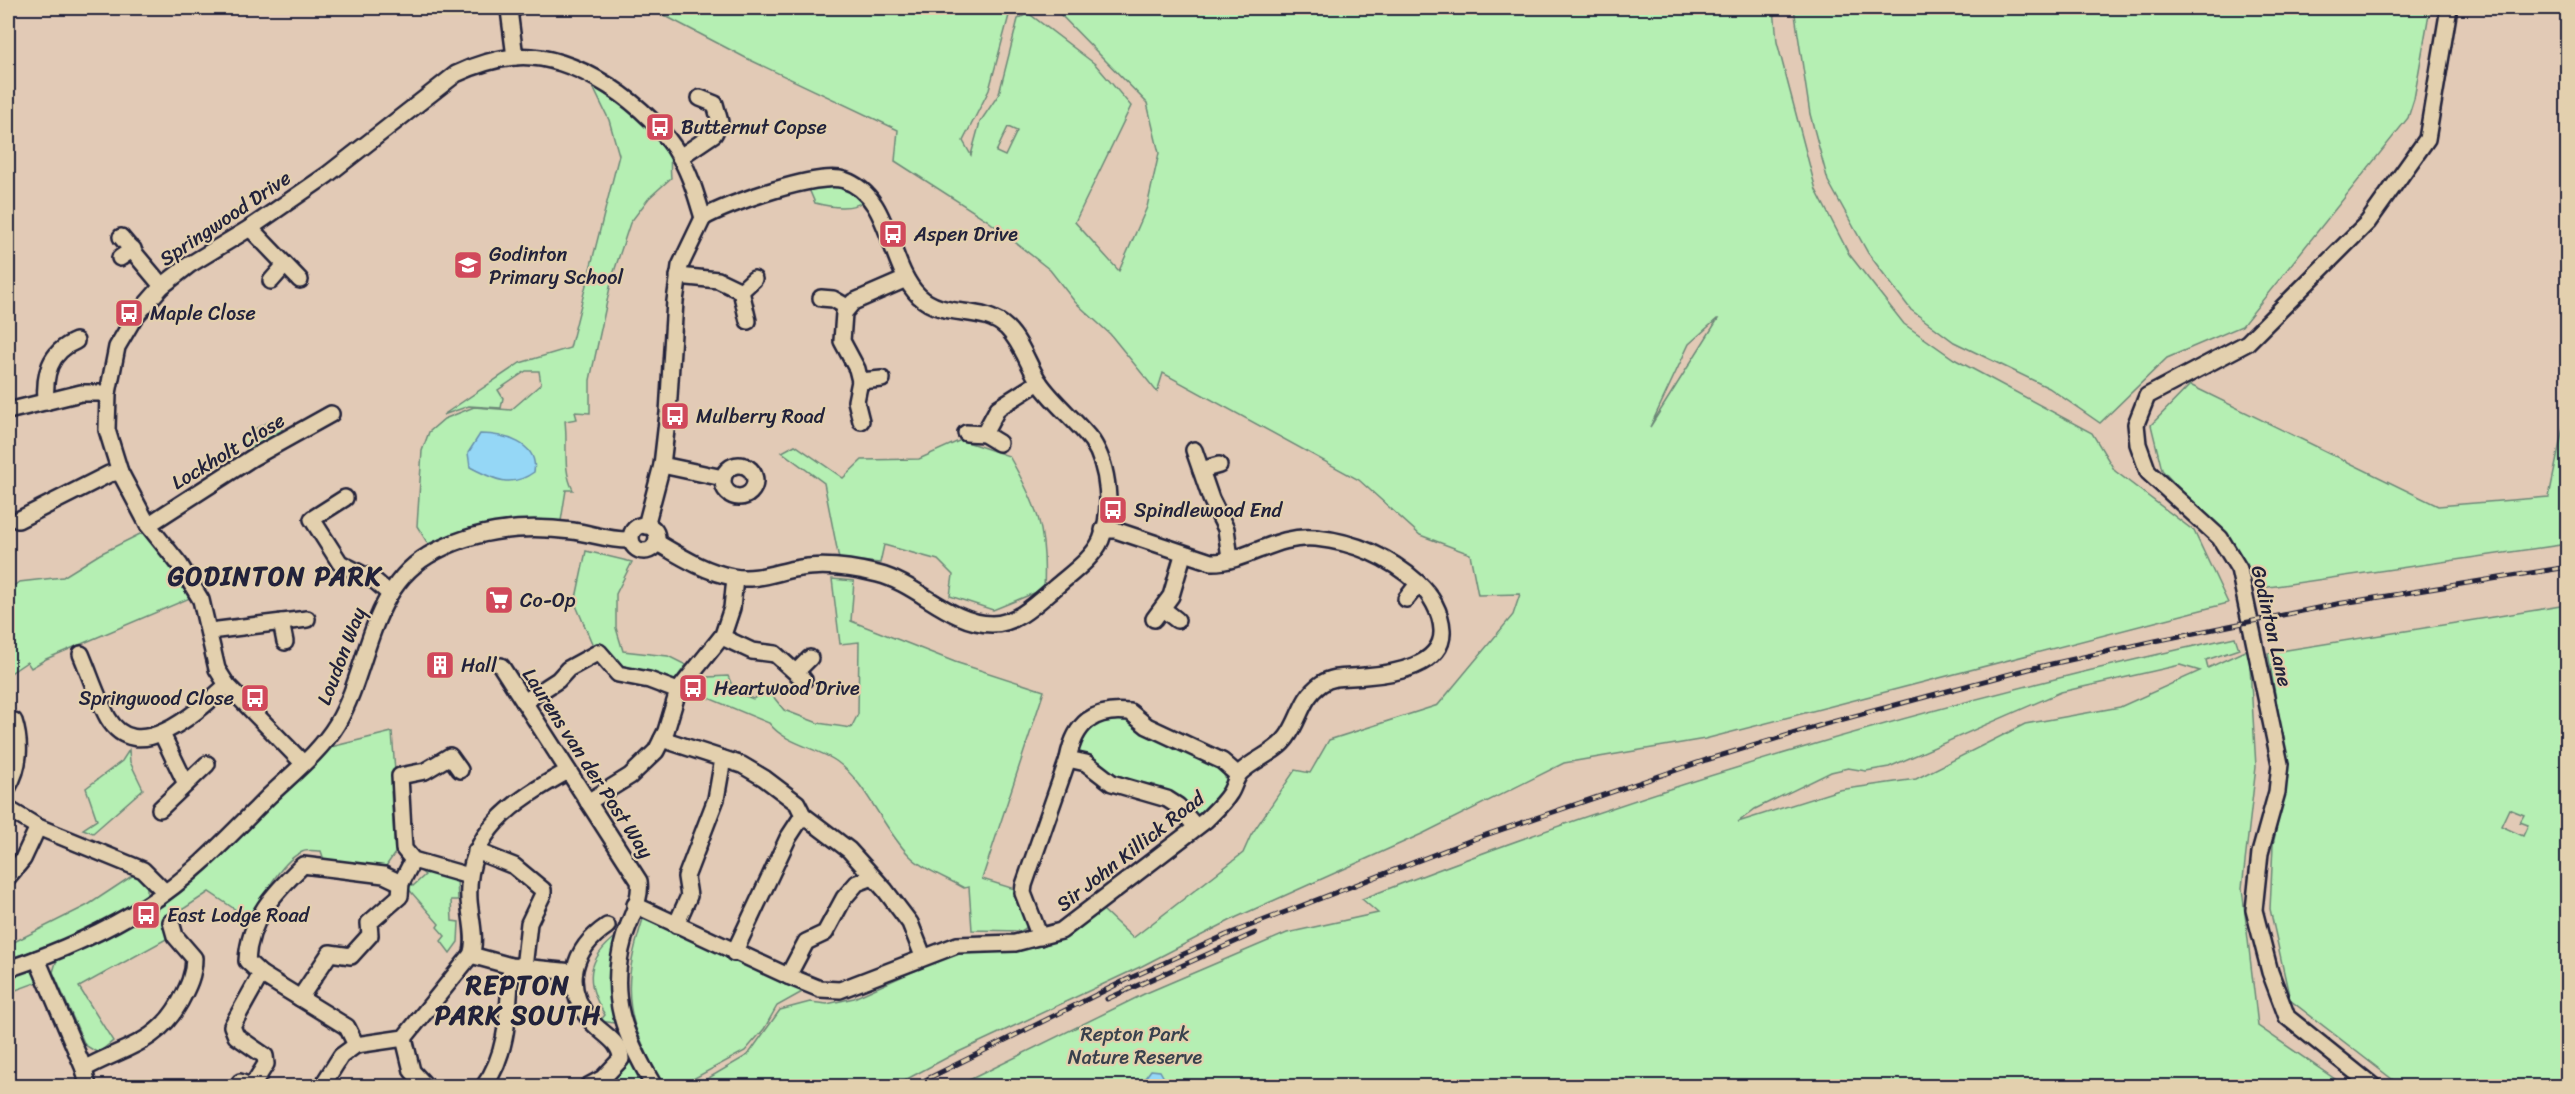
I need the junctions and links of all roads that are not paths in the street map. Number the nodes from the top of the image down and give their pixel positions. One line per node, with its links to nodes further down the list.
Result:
1 (509, 8): 3 (street)
2 (2449, 8): 114 (street, Godinton Lane)
3 (515, 57): 5 (street, Springwood Drive); 7 (street, Springwood Drive)
4 (699, 98): 5 (street)
5 (680, 157): 6 (street, Springwood Drive)
6 (703, 218): 10 (street); 12 (street)
7 (250, 228): 9 (street); 15 (street, Springwood Drive)
8 (121, 237): 15 (street)
9 (285, 265): 13 (street); 14 (street)
10 (678, 276): 16 (street); 33 (street)
11 (754, 279): 16 (street)
12 (906, 279): 18 (street); 23 (street)
13 (300, 280)
14 (271, 281)
15 (162, 286): 24 (street, Springwood Drive)
16 (741, 291): 19 (street)
17 (821, 298): 18 (street)
18 (847, 307): 22 (street)
19 (748, 321)
20 (76, 341): 25 (street)
21 (882, 379): 22 (street)
22 (860, 381): 28 (street)
23 (1039, 382): 30 (street); 42 (street)
24 (108, 393): 25 (street); 36 (street, Springwood Drive)
25 (46, 402): 26 (street)
26 (8, 411)
27 (331, 414): 40 (street, Lockholt Close)
28 (861, 421)
29 (966, 433): 30 (street)
30 (984, 434): 31 (street)
31 (999, 443)
32 (1194, 450): 35 (street)
33 (662, 465): 37 (street); 41 (street)
34 (1219, 465): 35 (street)
35 (1201, 470): 46 (street)
36 (120, 472): 39 (street); 40 (street, Springwood Drive)
37 (723, 477)
38 (345, 498): 49 (street)
39 (18, 520)
40 (148, 525): 54 (street, Springwood Drive)
41 (646, 526): 43 (street); 44 (street)
42 (1103, 530): 45 (street); 47 (street)
43 (631, 540): 44 (street, Loudon Way); 49 (street, Loudon Way)
44 (656, 542): 47 (street)
45 (1183, 555): 46 (street); 52 (street)
46 (1230, 558): 48 (street)
47 (735, 578): 55 (street)
48 (1421, 587): 50 (street); 72 (street, Sir John Killick Road)
49 (390, 594): 68 (street, Loudon Way)
50 (1406, 599)
51 (307, 619): 53 (street)
52 (1177, 620)
53 (281, 622): 54 (street); 56 (street)
54 (210, 631): 60 (street, Springwood Drive)
55 (722, 638): 58 (street); 61 (street)
56 (285, 642)
57 (81, 654): 64 (street)
58 (810, 658)
59 (501, 666): 62 (street, Laurens van der Post Way)
60 (227, 685): 64 (street); 68 (street, Springwood Drive)
61 (678, 691): 62 (street); 65 (street)
62 (524, 702): 71 (street, Laurens van der Post Way)
63 (14, 721): 74 (street)
64 (162, 734): 73 (street)
65 (662, 739): 66 (street); 75 (street)
66 (723, 759): 78 (street); 90 (street)
67 (1068, 759): 72 (street); 80 (street); 92 (street)
68 (303, 763): 87 (street, Loudon Way)
69 (207, 764): 73 (street)
70 (460, 770): 82 (street)
71 (568, 771): 75 (street, Laurens van der Post Way); 81 (street)
72 (1239, 775): 80 (street, Sir John Killick Road)
73 (186, 784): 77 (street)
74 (8, 787)
75 (588, 802): 88 (street, Laurens van der Post Way)
76 (8, 809): 79 (street)
77 (160, 809)
78 (803, 814): 85 (street); 93 (street)
79 (38, 827): 84 (street); 87 (street)
80 (1196, 827): 92 (street, Sir John Killick Road)
81 (477, 851): 83 (street); 97 (street)
82 (413, 860): 83 (street); 86 (street)
83 (469, 876): 94 (street)
84 (8, 877)
85 (873, 877): 95 (street); 101 (street)
86 (401, 883): 100 (street); 102 (street)
87 (165, 892): 96 (street, Loudon Way)
88 (635, 905): 90 (street, Sir John Killick Road); 113 (street, Laurens van der Post Way)
89 (171, 922): 105 (street)
90 (676, 925): 93 (street, Sir John Killick Road)
91 (607, 926): 99 (street)
92 (1040, 937): 95 (street, Sir John Killick Road)
93 (734, 953): 101 (street, Sir John Killick Road)
94 (471, 955): 97 (street); 103 (street)
95 (923, 956): 101 (street, Sir John Killick Road)
96 (37, 959): 98 (street, Loudon Way); 105 (street)
97 (518, 967): 99 (street); 111 (street)
98 (8, 969)
99 (573, 972): 112 (street)
100 (261, 974): 102 (street); 108 (street)
101 (788, 976)
102 (300, 998): 104 (street)
103 (404, 1038): 104 (street); 110 (street)
104 (356, 1044): 109 (street)
105 (84, 1069): 106 (street)
106 (88, 1086)
107 (238, 1086): 108 (street)
108 (251, 1086)
109 (322, 1086)
110 (426, 1086)
111 (484, 1086)
112 (588, 1086)
113 (654, 1086)
114 (2373, 1086)

